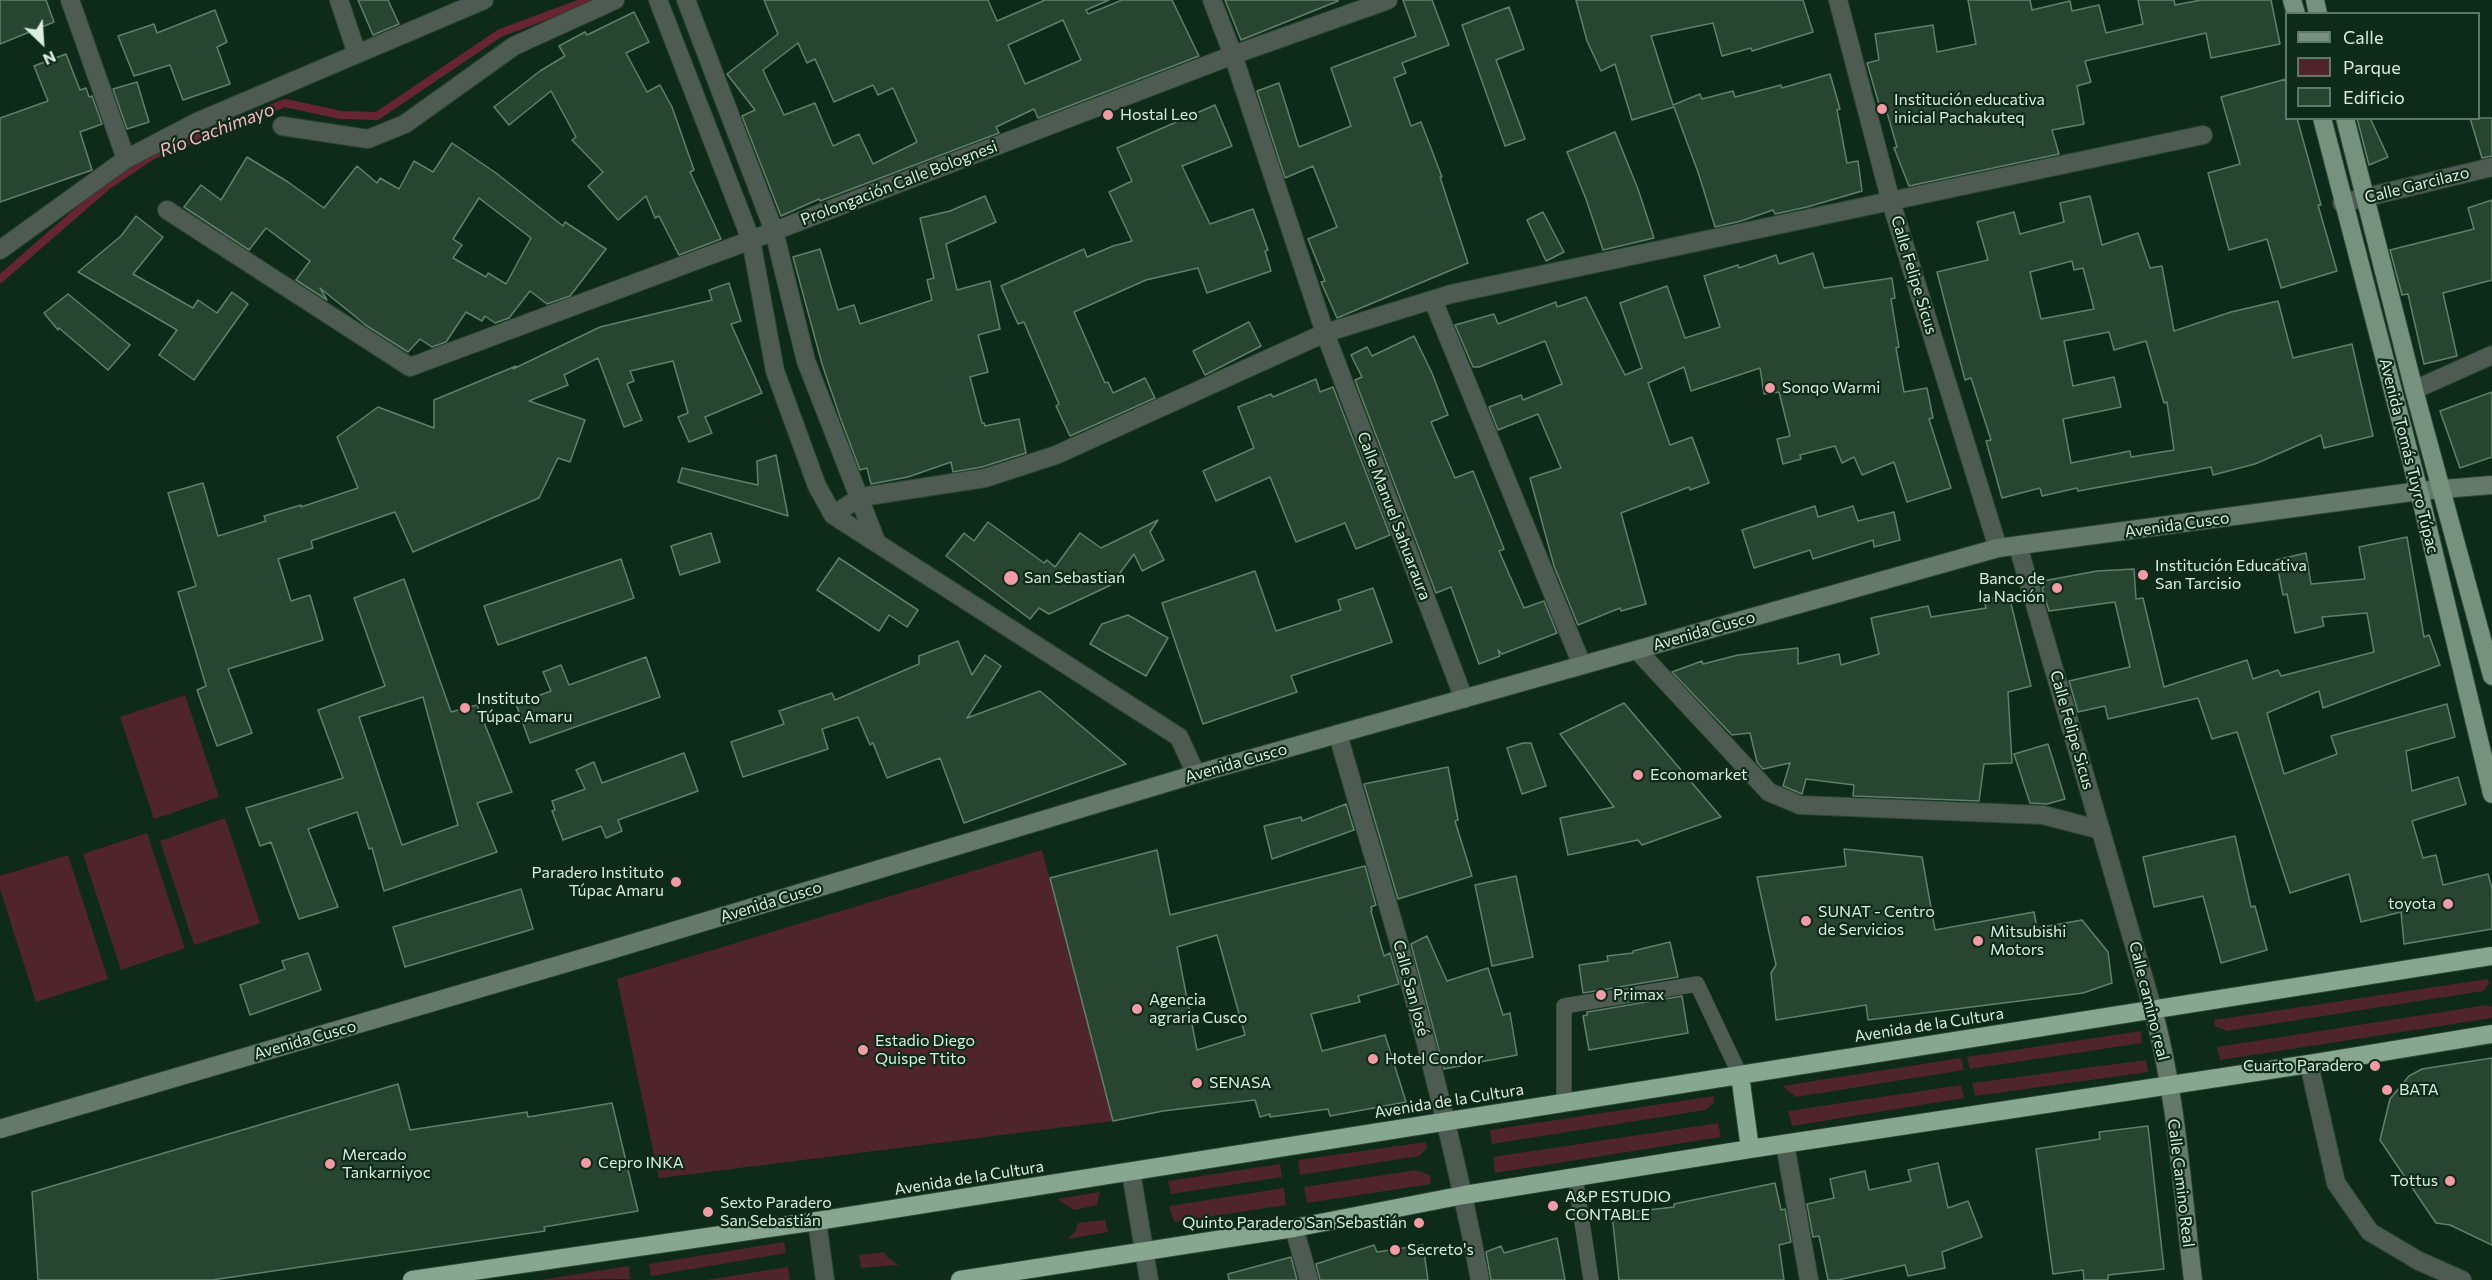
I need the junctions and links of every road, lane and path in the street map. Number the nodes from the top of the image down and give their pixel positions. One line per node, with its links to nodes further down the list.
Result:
1 (70, 0): 16 (street)
2 (339, 0): 10 (street)
3 (484, 0): 10 (street)
4 (615, 0): 14 (street)
5 (658, 0): 23 (street)
6 (686, 0): 22 (street)
7 (1212, 0): 11 (street, Calle Manuel Sahuaraura)
8 (1388, 0): 11 (street, Prolongación Calle Bolognesi)
9 (1838, 0): 19 (street, Calle Felipe Sicus)
10 (357, 54): 16 (street)
11 (1233, 55): 22 (street, Prolongación Calle Bolognesi); 26 (street, Calle Manuel Sahuaraura)
12 (2322, 120): 20 (main road, Avenida Tomás Tuyro Túpac)
13 (2345, 120): 18 (main road, Avenida Tomás Tuyro Túpac)
14 (282, 126)
15 (2203, 135): 19 (street)
16 (126, 159): 24 (street)
17 (2492, 167): 18 (street, Calle Garcilazo)
18 (2364, 197): 20 (street, Calle Garcilazo); 30 (main road, Avenida Tomás Tuyro Túpac)
19 (1891, 202): 25 (street); 38 (street, Calle Felipe Sicus)
20 (2342, 203): 33 (main road, Avenida Tomás Tuyro Túpac)
21 (167, 210): 23 (street, Prolongación Calle Bolognesi)
22 (774, 231): 23 (street, Prolongación Calle Bolognesi); 28 (street)
23 (752, 240): 29 (street)
24 (0, 250)
25 (1433, 300): 26 (street); 40 (street)
26 (1325, 333): 34 (street); 42 (street, Calle Manuel Sahuaraura)
27 (2492, 355): 30 (street)
28 (806, 361): 29 (street); 34 (street)
29 (775, 371): 35 (street)
30 (2414, 390): 32 (main road, Avenida Tomás Tuyro Túpac)
31 (2492, 485): 32 (street, Avenida Cusco)
32 (2441, 489): 33 (street, Avenida Cusco); 41 (main road, Avenida Tomás Tuyro Túpac)
33 (2419, 491): 37 (street, Avenida Cusco); 45 (main road, Avenida Tomás Tuyro Túpac)
34 (861, 497): 35 (street); 36 (street)
35 (834, 515): 36 (street)
36 (876, 542): 44 (street)
37 (2018, 546): 38 (street, Avenida Cusco); 46 (street, Calle Felipe Sicus)
38 (1998, 548): 39 (street, Avenida Cusco)
39 (1637, 650): 40 (street, Avenida Cusco); 46 (street)
40 (1582, 665): 42 (street, Avenida Cusco)
41 (2492, 676)
42 (1464, 699): 43 (street, Avenida Cusco)
43 (1338, 734): 44 (street, Avenida Cusco); 55 (street, Calle San José)
44 (1196, 774): 56 (street, Avenida Cusco)
45 (2492, 794)
46 (2102, 830): 47 (street, Calle Felipe Sicus)
47 (2116, 878): 49 (street, Calle camino real)
48 (2492, 956): 49 (highway, Avenida de la Cultura)
49 (2153, 1010): 52 (highway, Avenida de la Cultura); 53 (street, Calle camino real)
50 (2492, 1034): 51 (highway)
51 (2309, 1064): 53 (highway); 75 (street)
52 (1740, 1075): 54 (highway, Avenida de la Cultura); 54 (lane); 58 (highway)
53 (2169, 1086): 57 (highway); 74 (street, Calle Camino Real)
54 (1564, 1103): 55 (highway, Avenida de la Cultura)
55 (1446, 1122): 59 (highway, Avenida de la Cultura); 61 (street, Calle San José)
56 (0, 1129)
57 (1785, 1144): 58 (highway); 73 (street)
58 (1750, 1149): 60 (highway)
59 (1131, 1172): 62 (highway, Avenida de la Cultura); 64 (street)
60 (1575, 1178): 61 (highway); 72 (lane)
61 (1464, 1195): 63 (highway); 71 (street, Calle San José)
62 (817, 1221): 65 (highway, Avenida de la Cultura); 67 (street)
63 (1294, 1228): 64 (highway); 70 (street)
64 (1144, 1252): 68 (highway); 69 (street)
65 (473, 1275): 66 (highway, Avenida de la Cultura)
66 (412, 1280)
67 (825, 1280)
68 (960, 1280)
69 (1149, 1280)
70 (1309, 1280)
71 (1480, 1280)
72 (1591, 1280)
73 (1809, 1280)
74 (2193, 1280)
75 (2462, 1280)

